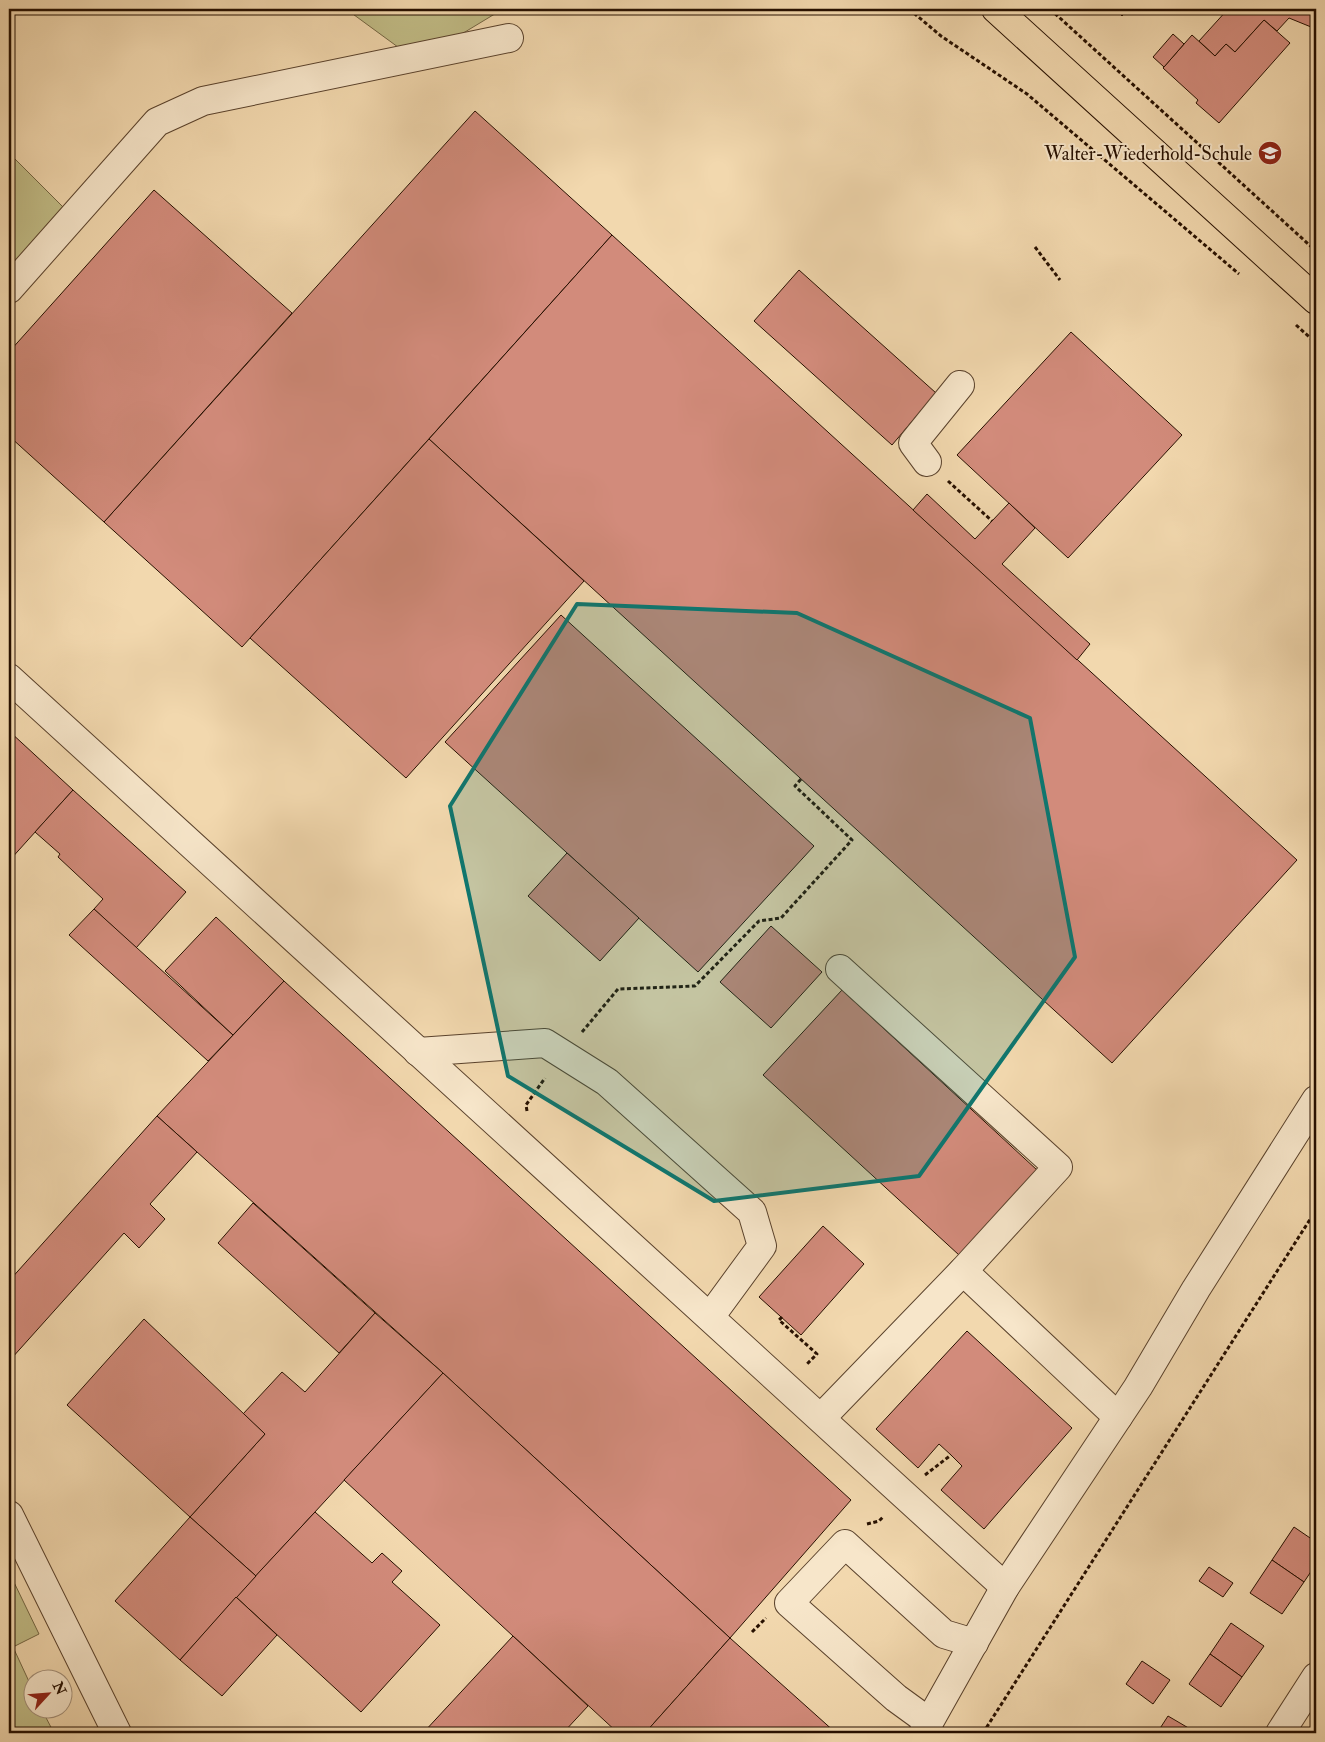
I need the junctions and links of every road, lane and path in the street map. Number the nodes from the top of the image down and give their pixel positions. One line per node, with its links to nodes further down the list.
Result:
1 (909, 9): 7 (path)
2 (996, 9): 10 (main road)
3 (1050, 9): 6 (path)
4 (509, 38): 9 (street)
5 (1035, 247): 8 (path)
6 (1316, 252)
7 (1245, 279)
8 (1060, 280)
9 (9, 289)
10 (1316, 300)
11 (1295, 323): 12 (path)
12 (1316, 342)
13 (960, 385): 14 (street)
14 (927, 462): 15 (path)
15 (992, 521)
16 (9, 678): 19 (street)
17 (801, 779): 20 (path)
18 (840, 969): 24 (street)
19 (418, 1052): 20 (street); 25 (street)
20 (563, 1055): 22 (path); 25 (street)
21 (1316, 1100): 28 (street)
22 (528, 1114)
23 (1316, 1210): 36 (path)
24 (963, 1271): 28 (street); 29 (street)
25 (710, 1317): 27 (street)
26 (782, 1317): 27 (path)
27 (786, 1388): 29 (street)
28 (1118, 1417): 31 (street)
29 (821, 1418): 31 (street)
30 (9, 1515): 35 (street)
31 (1005, 1587): 32 (street)
32 (974, 1643): 34 (street); 34 (street)
33 (1316, 1678): 37 (street)
34 (926, 1728)
35 (117, 1733)
36 (983, 1733)
37 (1280, 1733)

